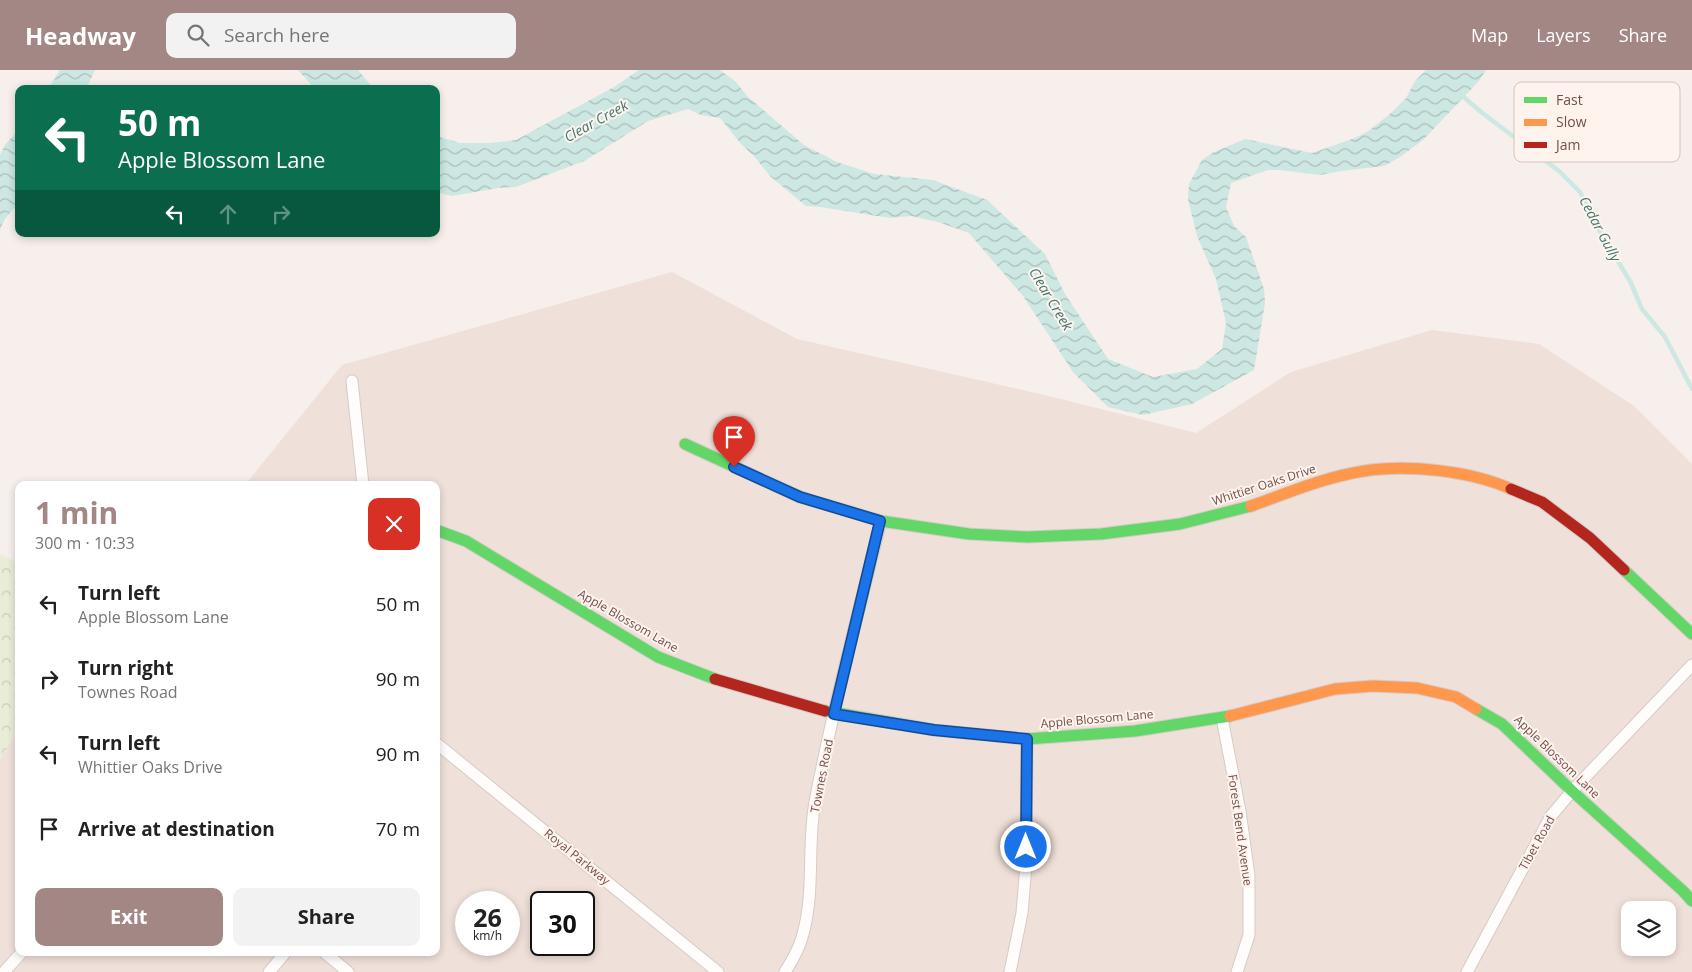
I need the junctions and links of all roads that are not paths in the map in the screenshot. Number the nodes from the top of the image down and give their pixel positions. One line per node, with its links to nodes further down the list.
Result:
1 (352, 381): 3 (street)
2 (685, 444): 4 (street, Whittier Oaks Drive)
3 (363, 481)
4 (880, 521): 6 (street, Whittier Oaks Drive); 8 (street, Townes Road)
5 (440, 532): 8 (street, Apple Blossom Lane)
6 (1692, 634)
7 (1692, 665): 12 (street, Tibet Road)
8 (834, 714): 10 (street, Apple Blossom Lane); 21 (street, Townes Road)
9 (1222, 718): 10 (street, Apple Blossom Lane); 12 (street, Apple Blossom Lane); 23 (street, Forest Bend Avenue)
10 (1027, 739): 22 (street)
11 (440, 746): 20 (street, Royal Parkway)
12 (1572, 791): 13 (street, Apple Blossom Lane); 24 (street, Tibet Road)
13 (1692, 901)
14 (18, 956): 17 (street)
15 (283, 956): 18 (street)
16 (329, 956): 19 (street)
17 (4, 972)
18 (269, 972)
19 (348, 972)
20 (718, 972)
21 (785, 972)
22 (1010, 972)
23 (1237, 972)
24 (1467, 972)

